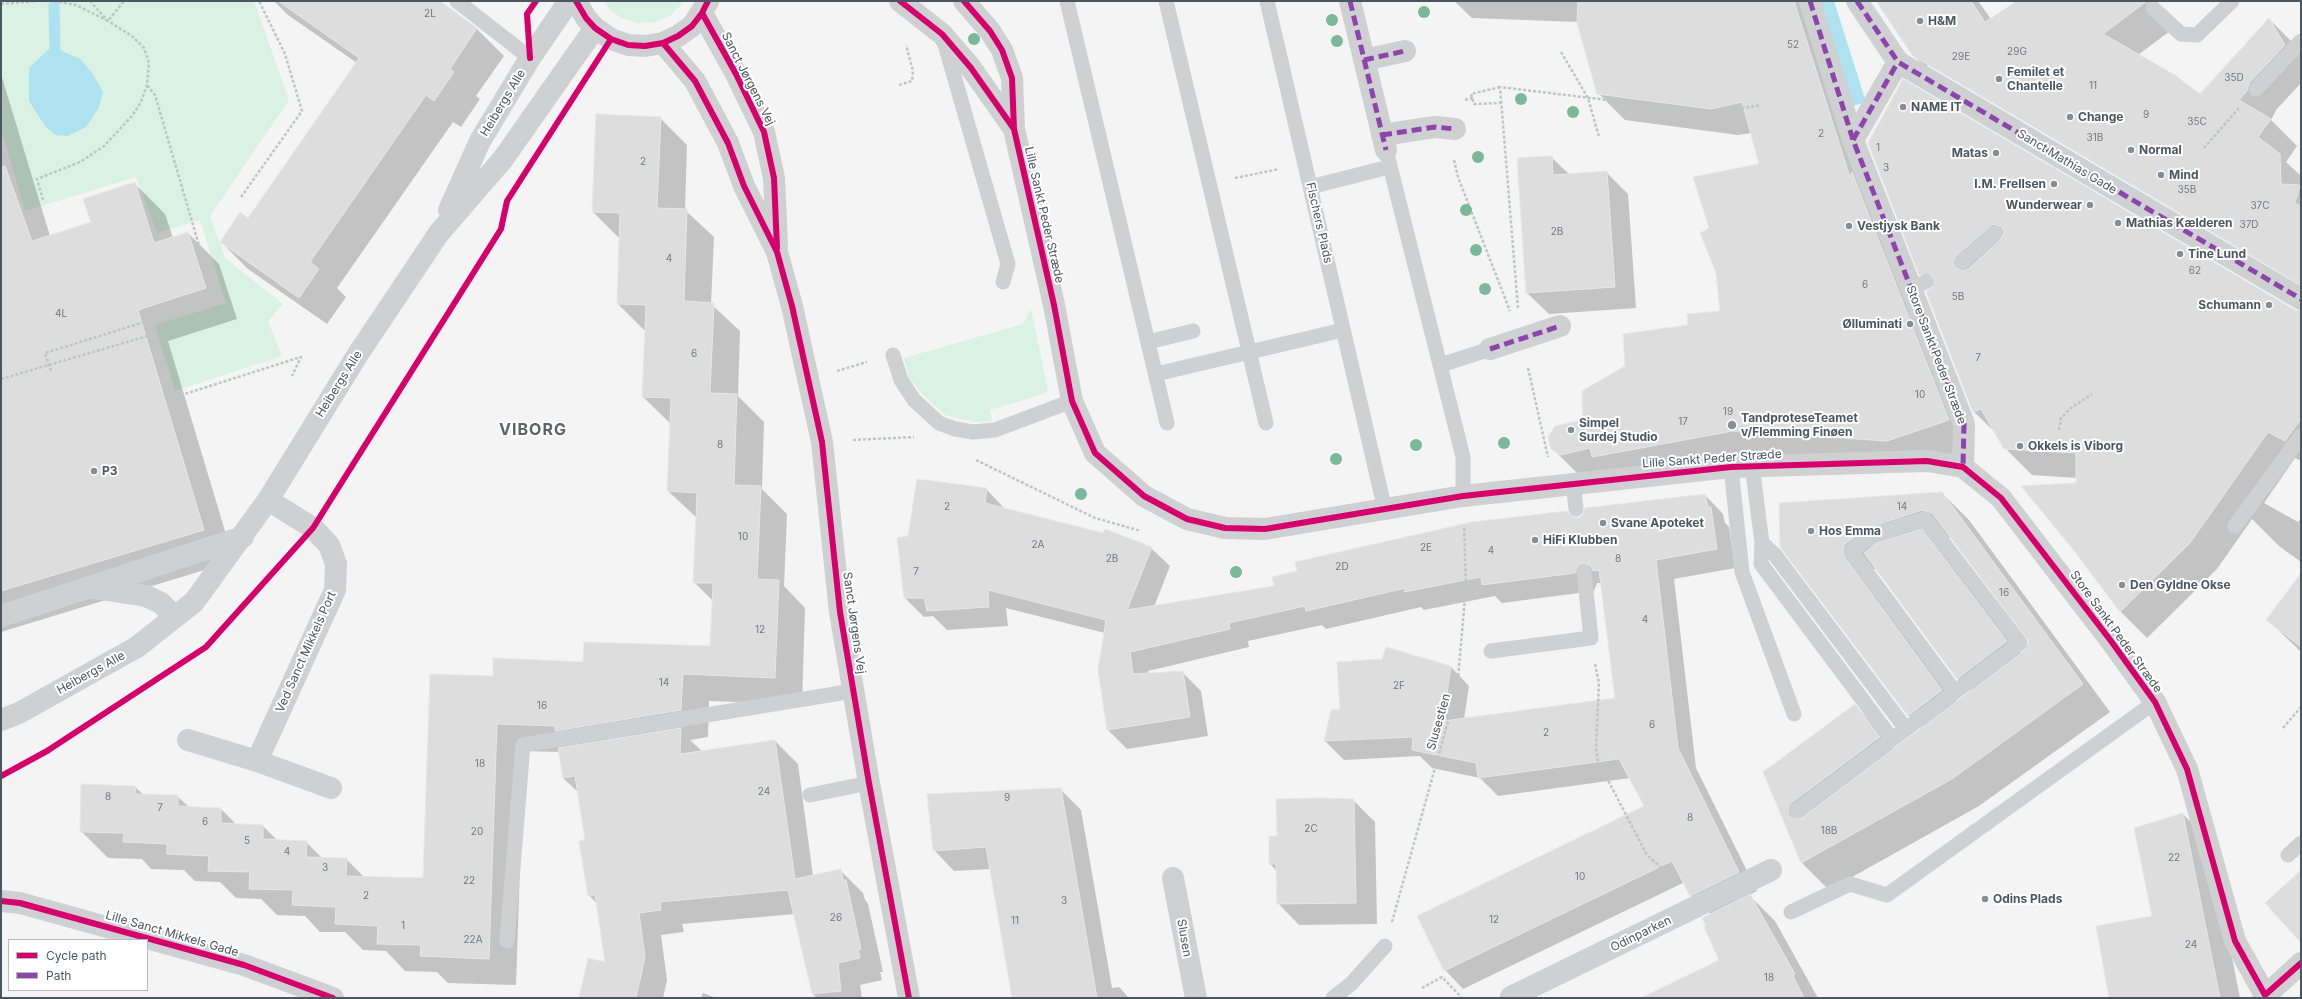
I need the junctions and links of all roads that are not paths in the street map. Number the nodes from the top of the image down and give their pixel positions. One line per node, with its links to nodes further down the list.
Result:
1 (457, 1): 20 (lane)
2 (570, 1): 20 (street, Heibergs Alle)
3 (576, 1): 15 (street)
4 (964, 1): 25 (street, Lille Sankt Peder Stræde)
5 (1067, 1): 38 (lane)
6 (1166, 1): 40 (lane)
7 (1267, 1): 28 (lane, Fischers Plads)
8 (1350, 1): 21 (street)
9 (1810, 1): 26 (street, Store Sankt Peder Stræde)
10 (1857, 1): 22 (street, Sanct Mathias Gade)
11 (2232, 1): 14 (lane)
12 (908, 3): 16 (street, Lille Sankt Peder Stræde)
13 (705, 7): 18 (street); 31 (street, Sanct Jørgens Vej)
14 (2152, 8)
15 (595, 28): 18 (street); 30 (street, Heibergs Alle)
16 (942, 34): 25 (street, Lille Sankt Peder Stræde); 33 (lane)
17 (2301, 41): 23 (lane)
18 (663, 43): 31 (street, Sanct Jørgens Vej)
19 (1405, 51): 21 (street)
20 (530, 58): 30 (street, Heibergs Alle)
21 (1364, 60): 27 (street)
22 (1898, 62): 26 (street); 34 (street, Sanct Mathias Gade)
23 (2256, 89)
24 (1451, 128): 27 (street)
25 (1014, 129): 44 (street, Lille Sankt Peder Stræde)
26 (1853, 140): 49 (street, Store Sankt Peder Stræde)
27 (1386, 151): 28 (lane); 42 (lane)
28 (1310, 187): 36 (lane, Fischers Plads)
29 (1995, 233): 32 (lane)
30 (439, 234): 52 (street, Heibergs Alle)
31 (777, 252): 63 (street, Sanct Jørgens Vej)
32 (1962, 262)
33 (1003, 282)
34 (2301, 299)
35 (1560, 326): 39 (street)
36 (1343, 330): 40 (lane); 53 (lane, Fischers Plads)
37 (1193, 331): 38 (lane)
38 (1148, 342): 43 (lane)
39 (1490, 349): 42 (lane)
40 (1250, 352): 43 (lane); 46 (lane)
41 (893, 355): 44 (lane)
42 (1441, 365): 51 (lane)
43 (1156, 374): 45 (lane)
44 (1072, 401): 53 (street, Lille Sankt Peder Stræde)
45 (1167, 423)
46 (1266, 423)
47 (2301, 436): 55 (lane)
48 (1742, 466): 49 (street, Lille Sankt Peder Stræde); 50 (street, Lille Sankt Peder Stræde); 57 (lane); 66 (lane)
49 (1963, 467): 65 (street, Store Sankt Peder Stræde)
50 (1564, 484): 51 (street, Lille Sankt Peder Stræde); 54 (lane)
51 (1463, 496): 53 (street, Lille Sankt Peder Stræde)
52 (268, 500): 56 (street, Heibergs Alle); 71 (street, Ved Sanct Mikkels Port)
53 (1385, 510)
54 (1576, 510)
55 (2235, 526)
56 (243, 537): 59 (street); 61 (street, Heibergs Alle)
57 (1762, 543): 68 (lane); 69 (lane)
58 (1584, 572): 62 (lane)
59 (89, 587): 60 (street); 61 (street)
60 (1, 616)
61 (175, 617): 67 (street, Heibergs Alle)
62 (1491, 651)
63 (853, 690): 72 (street, Sanct Jørgens Vej); 82 (lane)
64 (1955, 692): 64 (lane); 68 (lane)
65 (2154, 702): 81 (lane); 86 (street, Store Sankt Peder Stræde)
66 (1794, 714)
67 (1, 720)
68 (1906, 729): 69 (lane)
69 (1892, 739): 75 (lane)
70 (188, 740): 71 (street)
71 (257, 760): 73 (street)
72 (869, 783): 74 (lane); 88 (street, Sanct Jørgens Vej)
73 (331, 788)
74 (810, 795)
75 (1796, 811)
76 (2301, 843): 77 (lane)
77 (2288, 855)
78 (1771, 870): 85 (street, Odinparken)
79 (1173, 878): 89 (street, Slusen)
80 (1, 901): 87 (main road, Lille Sanct Mikkels Gade)
81 (1791, 912)
82 (507, 941)
83 (1385, 946): 90 (lane)
84 (2301, 963): 86 (street)
85 (1511, 997)
86 (2265, 997)
87 (333, 998)
88 (909, 998)
89 (1196, 998)
90 (1332, 998)

